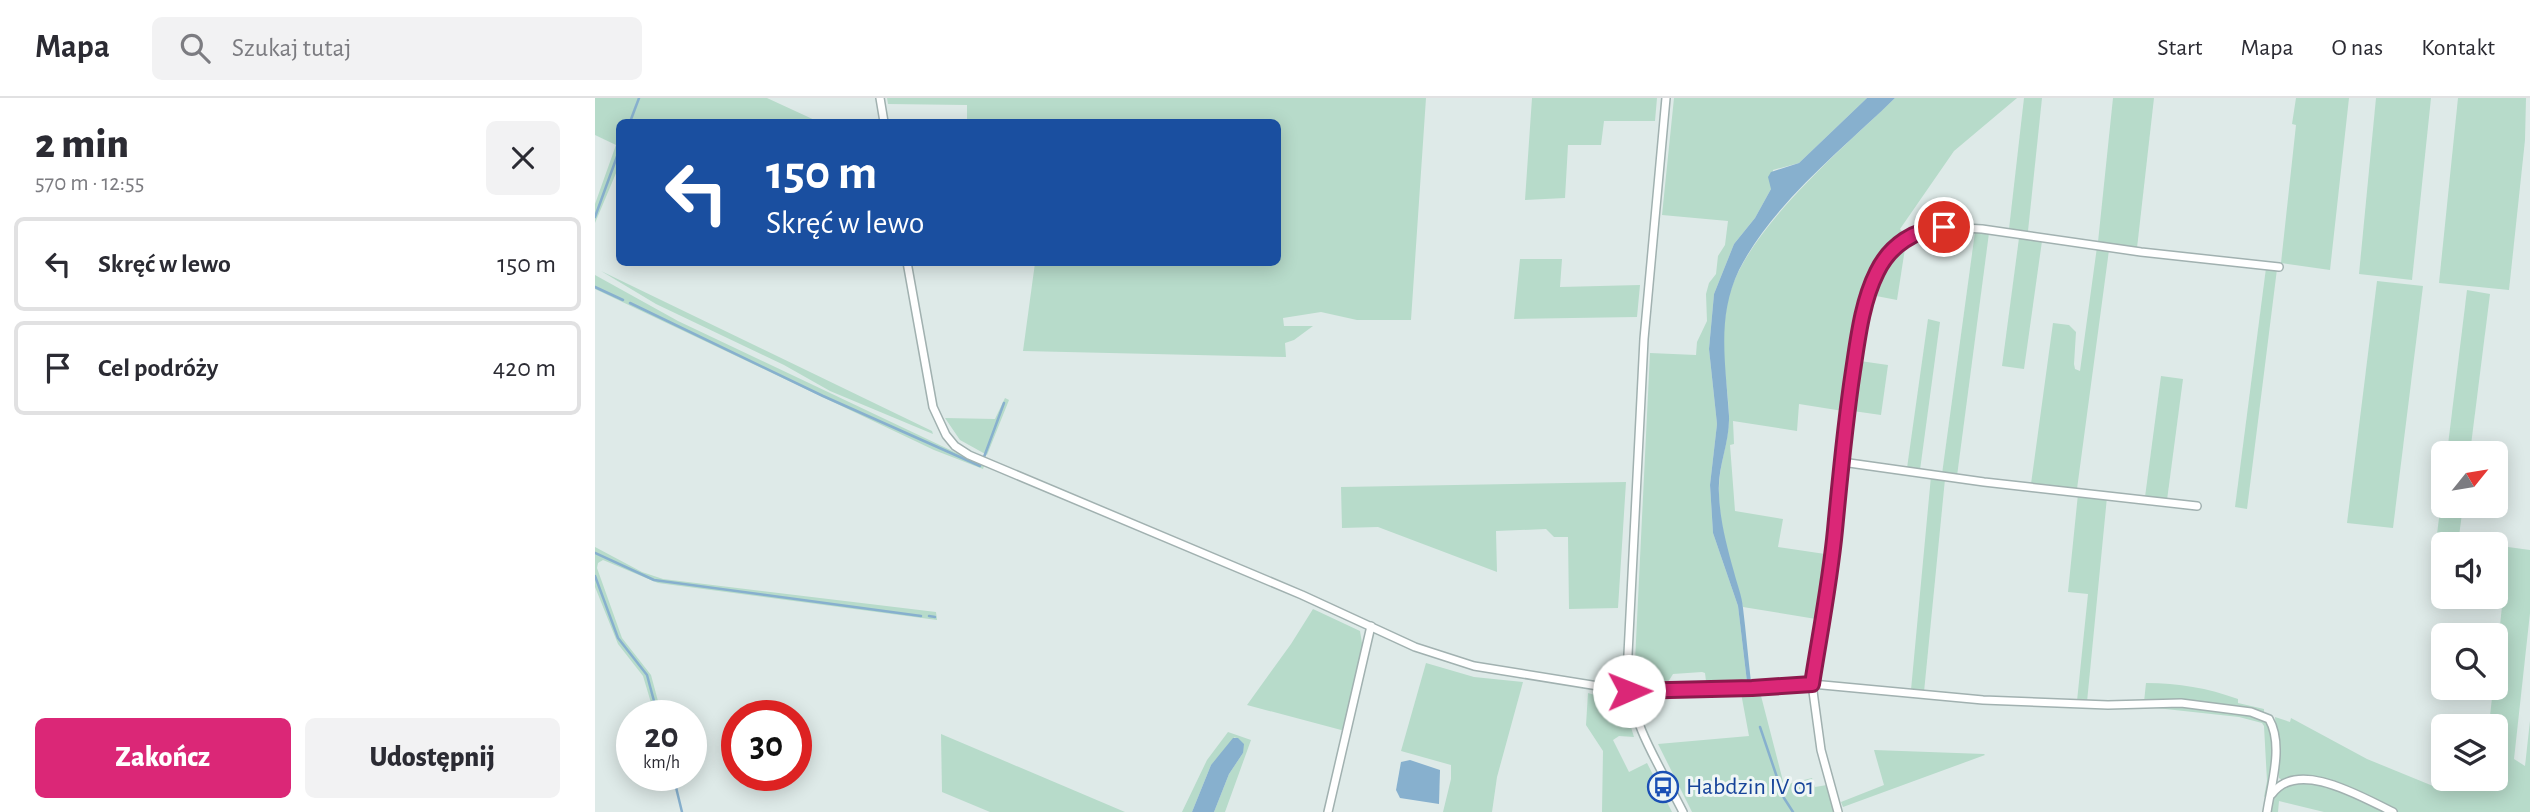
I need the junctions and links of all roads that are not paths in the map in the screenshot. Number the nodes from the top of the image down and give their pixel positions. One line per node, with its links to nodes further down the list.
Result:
1 (880, 98): 3 (street)
2 (1666, 98): 10 (street)
3 (884, 119)
4 (908, 266): 8 (street)
5 (2279, 267): 6 (street)
6 (1842, 462): 7 (street); 9 (street)
7 (2197, 506)
8 (1371, 626): 10 (street); 12 (street)
9 (1812, 684): 10 (street); 11 (street); 14 (street)
10 (1629, 691): 13 (street)
11 (2271, 795): 15 (street); 16 (street)
12 (1328, 812)
13 (1683, 812)
14 (1838, 812)
15 (2267, 812)
16 (2393, 812)

